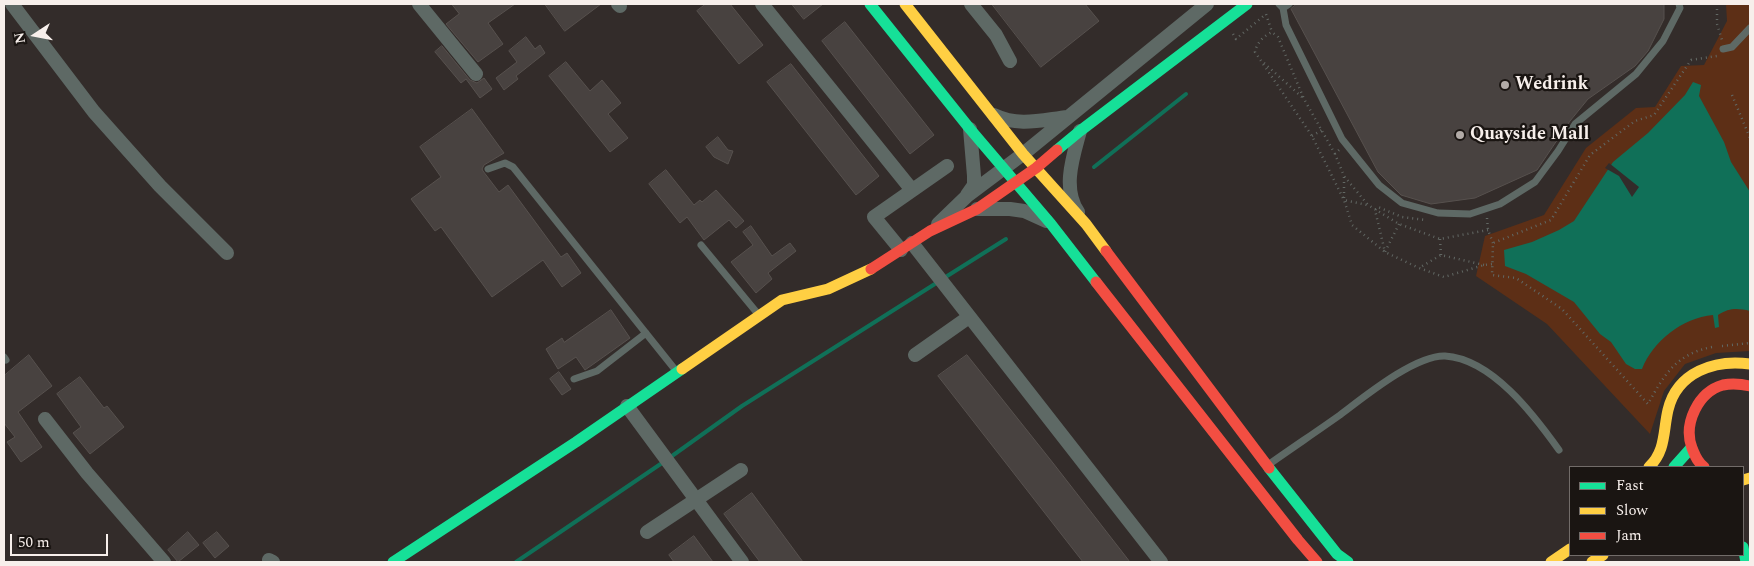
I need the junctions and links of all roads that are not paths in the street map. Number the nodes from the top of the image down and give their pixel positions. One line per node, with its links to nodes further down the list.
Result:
1 (12, 4): 33 (street)
2 (419, 4): 14 (street)
3 (762, 4): 25 (street)
4 (870, 4): 17 (street)
5 (905, 4): 15 (street)
6 (971, 4): 13 (street)
7 (1207, 4): 16 (street)
8 (1247, 4): 18 (street)
9 (1679, 4): 10 (lane)
10 (1284, 5)
11 (1750, 28): 12 (lane)
12 (1723, 48)
13 (1010, 61)
14 (476, 74)
15 (994, 115): 16 (street); 19 (street)
16 (1068, 117): 19 (street)
17 (970, 129): 21 (street); 26 (street)
18 (1080, 131): 22 (street); 29 (street)
19 (1023, 154): 21 (street); 22 (street)
20 (947, 166): 25 (street)
21 (1004, 168): 24 (street); 26 (street)
22 (1036, 168): 24 (street); 29 (street)
23 (488, 169): 36 (lane)
24 (1017, 182): 27 (street); 28 (street)
25 (912, 190): 32 (street)
26 (967, 196): 30 (street)
27 (977, 209): 28 (street); 30 (street)
28 (1051, 224): 58 (street)
29 (1086, 224): 46 (street)
30 (930, 231): 32 (street)
31 (700, 245): 34 (lane)
32 (907, 247): 34 (street); 35 (street)
33 (228, 253)
34 (760, 316): 39 (street)
35 (969, 317): 37 (street); 57 (street)
36 (646, 333): 39 (lane); 40 (lane)
37 (915, 355)
38 (1750, 364): 47 (street)
39 (677, 372): 42 (street)
40 (574, 378)
41 (1750, 386): 44 (street)
42 (627, 406): 51 (street); 55 (street)
43 (45, 419): 54 (street)
44 (1691, 448): 48 (street); 49 (street)
45 (1559, 450): 46 (lane)
46 (1268, 466): 59 (street)
47 (1650, 466)
48 (1675, 466)
49 (1703, 466)
50 (741, 470): 51 (street)
51 (696, 500): 52 (street); 56 (street)
52 (648, 532)
53 (1569, 550): 60 (street)
54 (164, 562)
55 (393, 562)
56 (742, 562)
57 (1161, 562)
58 (1318, 562)
59 (1348, 562)
60 (1551, 562)

